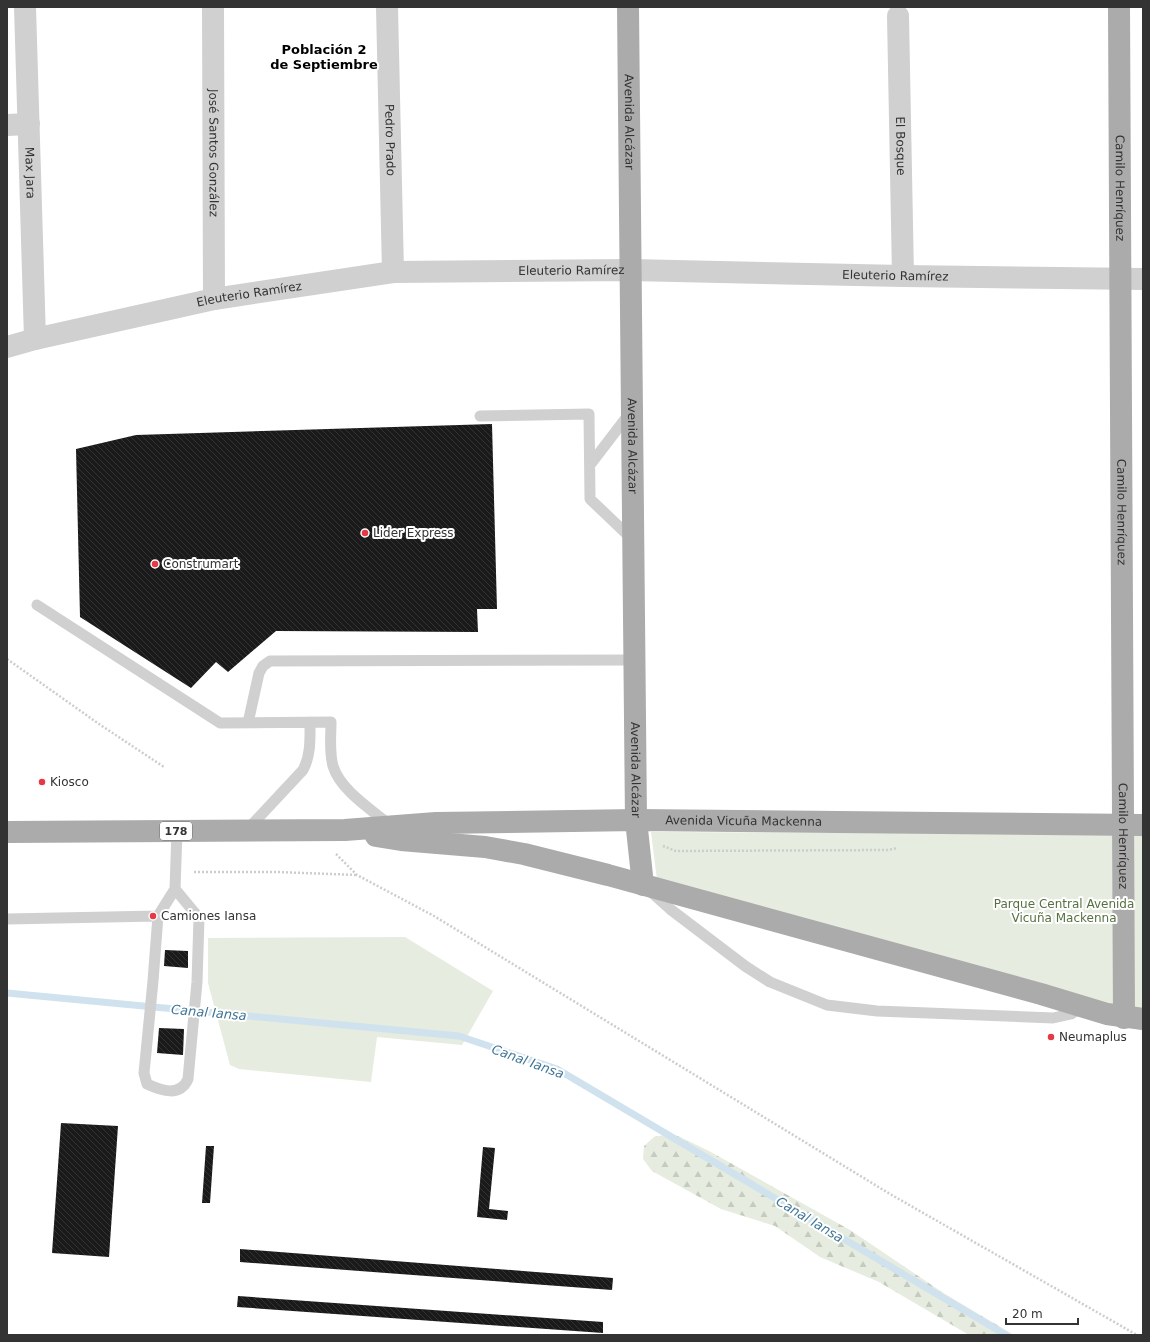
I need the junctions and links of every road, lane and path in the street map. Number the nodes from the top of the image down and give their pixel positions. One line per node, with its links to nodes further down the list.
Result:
1 (25, 7): 7 (street, Max Jara)
2 (213, 7): 14 (street, José Santos González)
3 (387, 7): 10 (street, Pedro Prado)
4 (628, 7): 9 (main road, Avenida Alcázar)
5 (1119, 7): 12 (main road, Camilo Henríquez)
6 (898, 16): 11 (street, El Bosque)
7 (29, 124): 8 (street); 15 (street, Max Jara)
8 (7, 125)
9 (631, 270): 10 (street, Eleuterio Ramírez); 11 (street, Eleuterio Ramírez); 17 (main road, Avenida Alcázar)
10 (393, 272): 14 (street, Eleuterio Ramírez)
11 (903, 276): 12 (street, Eleuterio Ramírez)
12 (1121, 278): 13 (street, Eleuterio Ramírez); 29 (main road, Camilo Henríquez)
13 (1143, 279)
14 (214, 299): 15 (street, Eleuterio Ramírez)
15 (35, 339): 16 (street, Eleuterio Ramírez)
16 (7, 347)
17 (632, 410): 19 (lane); 20 (main road, Avenida Alcázar)
18 (480, 416): 19 (lane)
19 (590, 465): 20 (lane)
20 (634, 540): 23 (main road, Avenida Alcázar)
21 (37, 605): 25 (lane)
22 (7, 659): 26 (path)
23 (635, 660): 25 (lane); 27 (main road, Avenida Alcázar)
24 (310, 722): 25 (lane); 30 (lane); 32 (lane)
25 (248, 723)
26 (164, 767)
27 (646, 821): 28 (main road, Avenida Vicuña Mackenna); 28 (path); 30 (main road, Avenida Vicuña Mackenna); 38 (main road, Avenida Alcázar)
28 (907, 823): 29 (main road, Avenida Vicuña Mackenna)
29 (1133, 825): 43 (main road, Camilo Henríquez)
30 (391, 826): 34 (main road, Avenida Vicuña Mackenna)
31 (9, 829): 35 (main road, Avenida Vicuña Mackenna / 178)
32 (247, 830): 33 (main road, Avenida Vicuña Mackenna / 178); 35 (main road, Avenida Vicuña Mackenna / 178)
33 (318, 830): 34 (main road, Avenida Vicuña Mackenna / 178); 37 (path)
34 (345, 830): 38 (main road, Avenida Vicuña Mackenna)
35 (178, 831): 36 (lane)
36 (176, 873): 37 (path); 39 (lane)
37 (357, 875): 44 (path)
38 (643, 884): 42 (main road, Avenida Vicuña Mackenna); 42 (lane, Avenida Vicuña Mackenna)
39 (176, 889): 40 (lane); 40 (lane)
40 (158, 916): 41 (lane)
41 (7, 919)
42 (1083, 1006): 43 (main road, Avenida Vicuña Mackenna)
43 (1134, 1019)
44 (1137, 1335)

